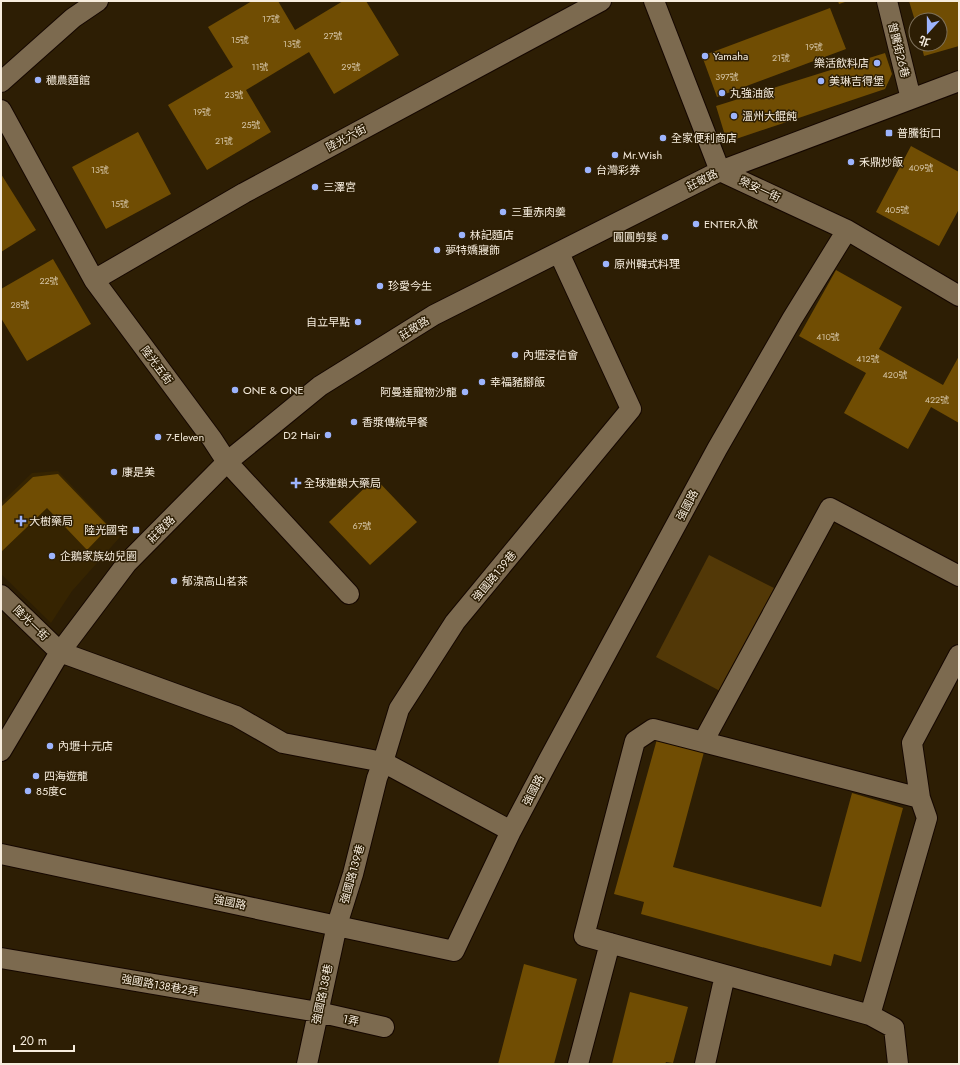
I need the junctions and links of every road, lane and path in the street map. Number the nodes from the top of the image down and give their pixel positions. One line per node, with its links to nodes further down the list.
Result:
1 (98, 1): 6 (street)
2 (601, 1): 12 (street, 陸光六街)
3 (654, 1): 9 (street)
4 (887, 1): 7 (street, 普騰街26巷)
5 (959, 81): 7 (street, 莊敬路)
6 (1, 82)
7 (911, 99): 9 (street, 莊敬路)
8 (1, 110): 12 (street, 陸光五街)
9 (720, 171): 10 (street, 榮安一街); 11 (street, 莊敬路)
10 (847, 230): 13 (street, 榮安一街); 24 (street, 強國路)
11 (559, 253): 14 (street, 莊敬路); 22 (street, 強國路139巷)
12 (94, 280): 14 (street, 陸光五街)
13 (959, 296)
14 (228, 462): 16 (street, 陸光五街); 18 (street, 莊敬路)
15 (959, 576): 21 (street)
16 (349, 594)
17 (1, 595): 18 (street, 陸光一街)
18 (60, 652): 20 (street, 莊敬路); 22 (street)
19 (959, 655): 23 (street)
20 (4, 742)
21 (704, 742): 23 (street); 27 (street)
22 (383, 762): 24 (street); 26 (street, 強國路139巷)
23 (920, 798): 31 (street)
24 (511, 831): 26 (street, 強國路)
25 (1, 854): 26 (street, 強國路)
26 (337, 925): 30 (street, 強國路138巷)
27 (610, 943): 29 (street); 34 (street)
28 (1, 958): 30 (street, 強國路138巷2弄)
29 (725, 975): 31 (street); 35 (street)
30 (318, 1012): 32 (street, 1弄); 33 (street, 強國路138巷)
31 (870, 1015): 36 (street)
32 (384, 1027)
33 (307, 1064)
34 (578, 1064)
35 (705, 1064)
36 (900, 1064)

